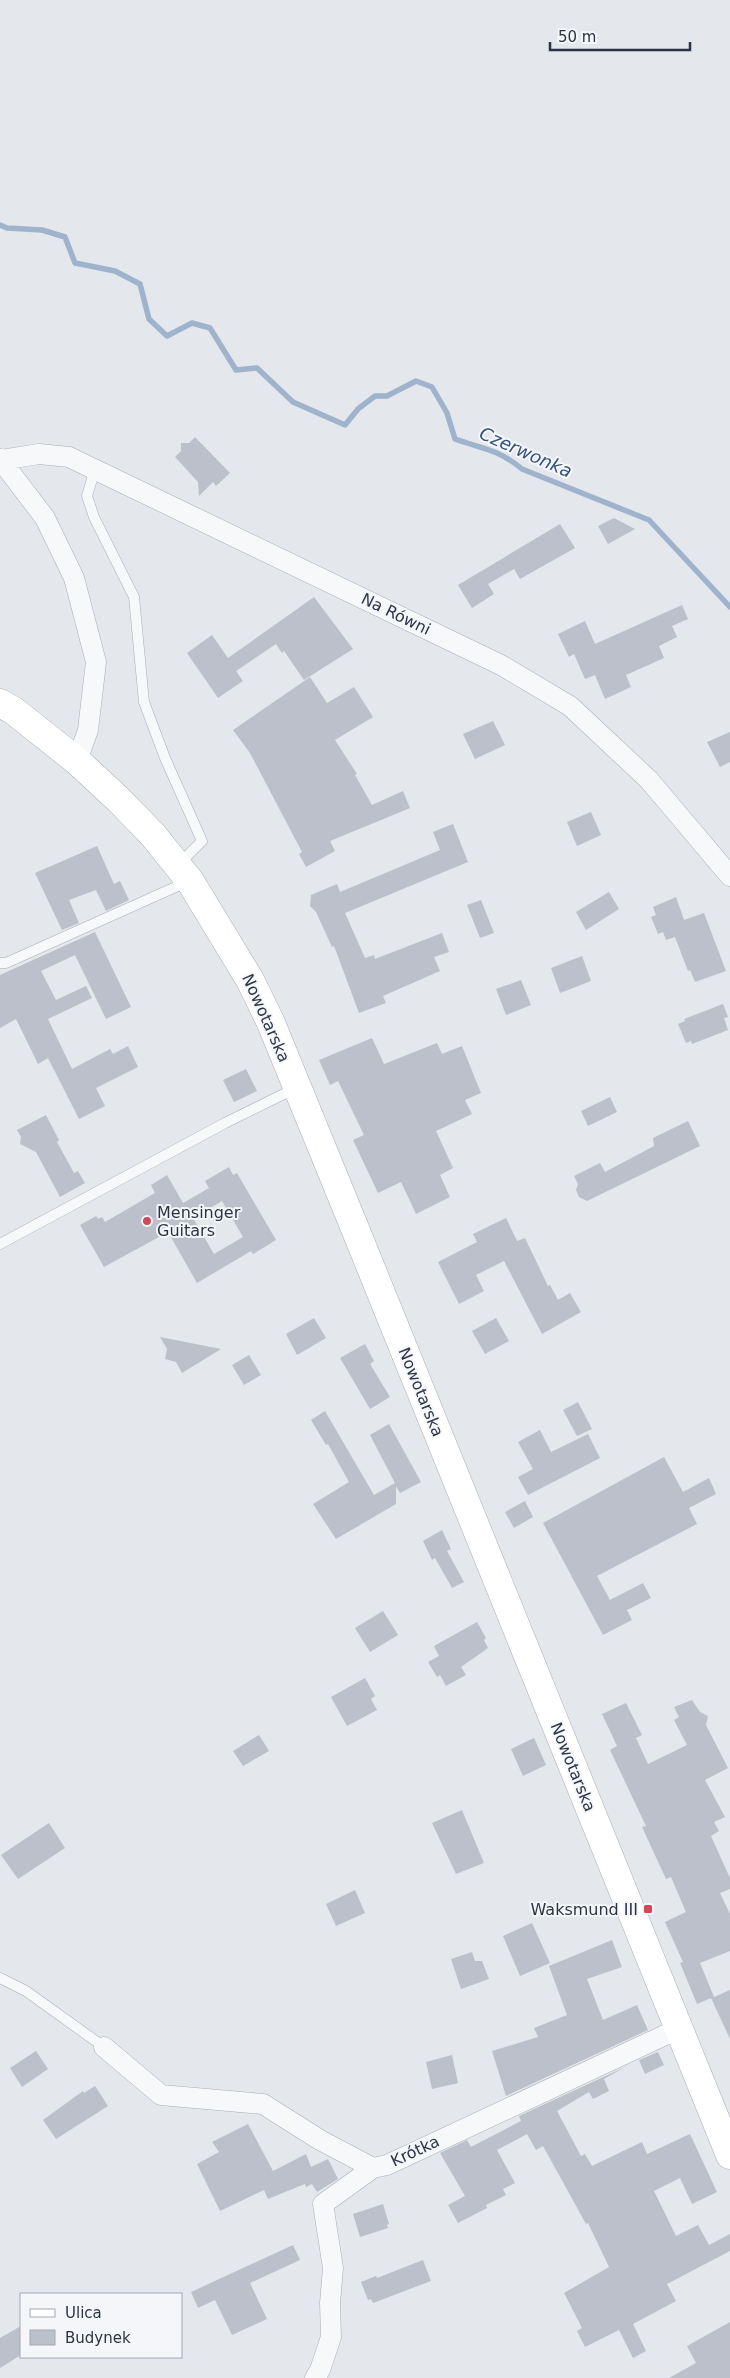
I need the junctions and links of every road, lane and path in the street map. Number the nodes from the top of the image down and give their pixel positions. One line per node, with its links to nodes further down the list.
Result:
1 (0, 460): 2 (street, Na Równi); 4 (street)
2 (95, 469): 5 (lane); 6 (street, Na Równi)
3 (0, 703): 4 (street, Nowotarska)
4 (77, 762): 5 (street, Nowotarska)
5 (184, 873): 7 (lane); 8 (street, Nowotarska)
6 (730, 876)
7 (0, 963)
8 (297, 1088): 9 (lane); 11 (street, Nowotarska)
9 (0, 1244)
10 (0, 1978): 12 (lane)
11 (678, 2029): 13 (street, Nowotarska); 14 (street, Krótka)
12 (104, 2047): 14 (street, Krótka)
13 (730, 2155)
14 (373, 2168): 15 (street)
15 (315, 2378)

